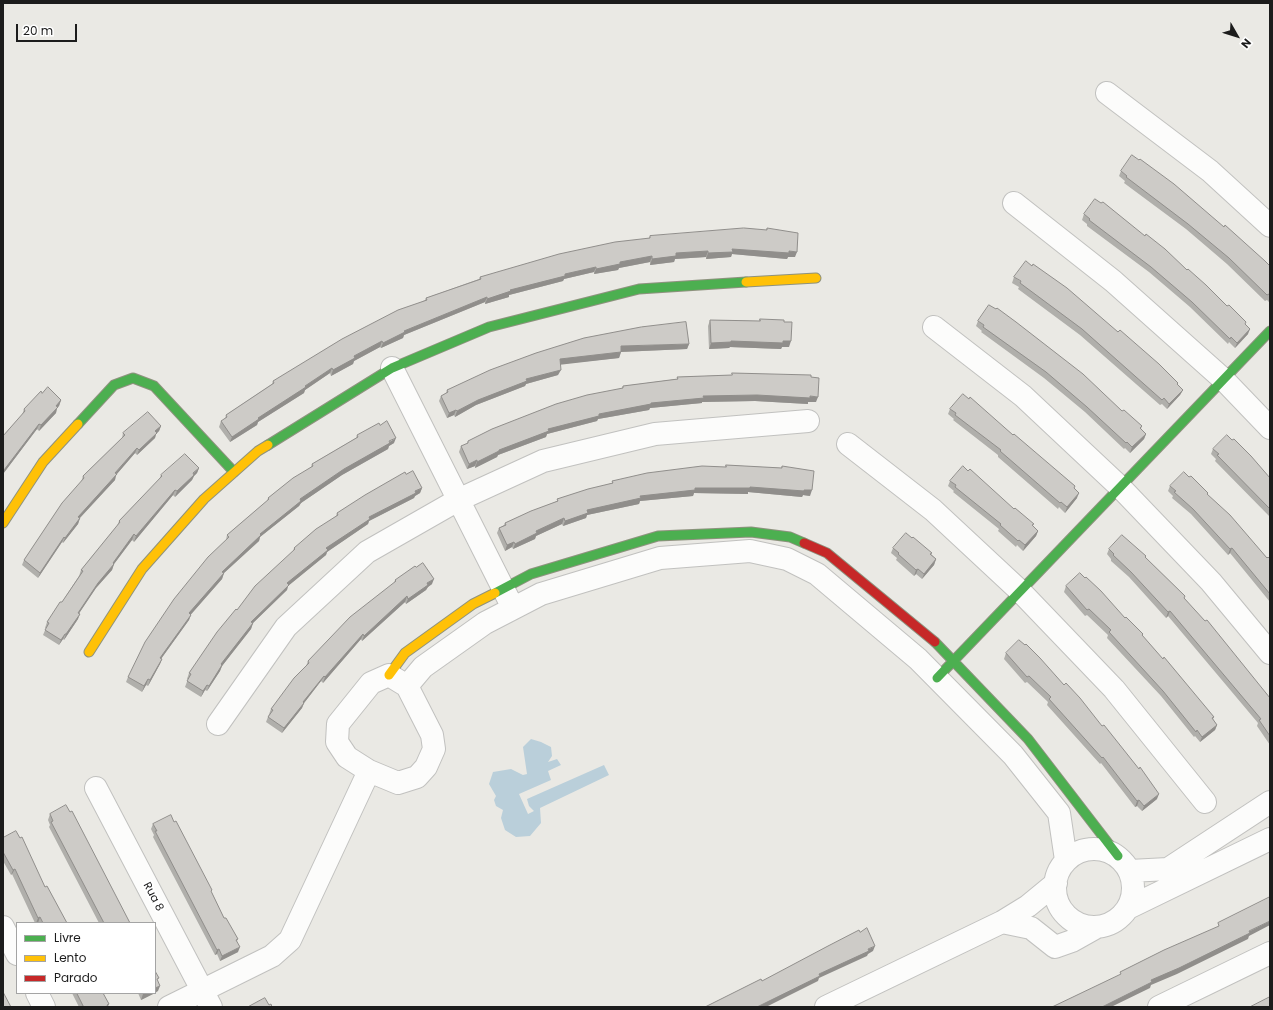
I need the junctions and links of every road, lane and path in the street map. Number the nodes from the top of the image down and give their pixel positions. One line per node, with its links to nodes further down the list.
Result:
1 (1107, 93): 3 (street)
2 (1014, 203): 8 (street)
3 (1270, 226)
4 (816, 278): 7 (street)
5 (934, 327): 13 (street)
6 (1270, 331): 8 (street)
7 (392, 368): 12 (street); 14 (street)
8 (1223, 379): 10 (street); 13 (street)
9 (808, 421): 14 (street)
10 (1270, 428)
11 (848, 444): 17 (street)
12 (234, 472): 15 (street); 19 (street)
13 (1120, 486): 17 (street); 20 (street)
14 (458, 500): 16 (street); 24 (street)
15 (3, 523)
16 (503, 588): 18 (street); 21 (street); 23 (street)
17 (1020, 590): 21 (street); 27 (street)
18 (513, 609): 22 (street); 23 (street)
19 (90, 652)
20 (1270, 653)
21 (953, 660): 22 (street); 31 (street)
22 (937, 678): 30 (street)
23 (398, 681): 25 (street); 25 (street)
24 (218, 724)
25 (369, 771): 40 (street)
26 (96, 788): 40 (street, Rua 8)
27 (1205, 802)
28 (1270, 802): 31 (street)
29 (1270, 839): 33 (street)
30 (1066, 860): 31 (street); 32 (street)
31 (1124, 863): 33 (street)
32 (1056, 883): 34 (street); 36 (street)
33 (1128, 908): 36 (street)
34 (1002, 922): 36 (street); 43 (street)
35 (3, 927): 37 (street)
36 (1097, 927)
37 (16, 952)
38 (1270, 953): 44 (street)
39 (38, 994): 41 (street)
40 (207, 999): 42 (street)
41 (44, 1007)
42 (169, 1007)
43 (826, 1007)
44 (1159, 1007)

